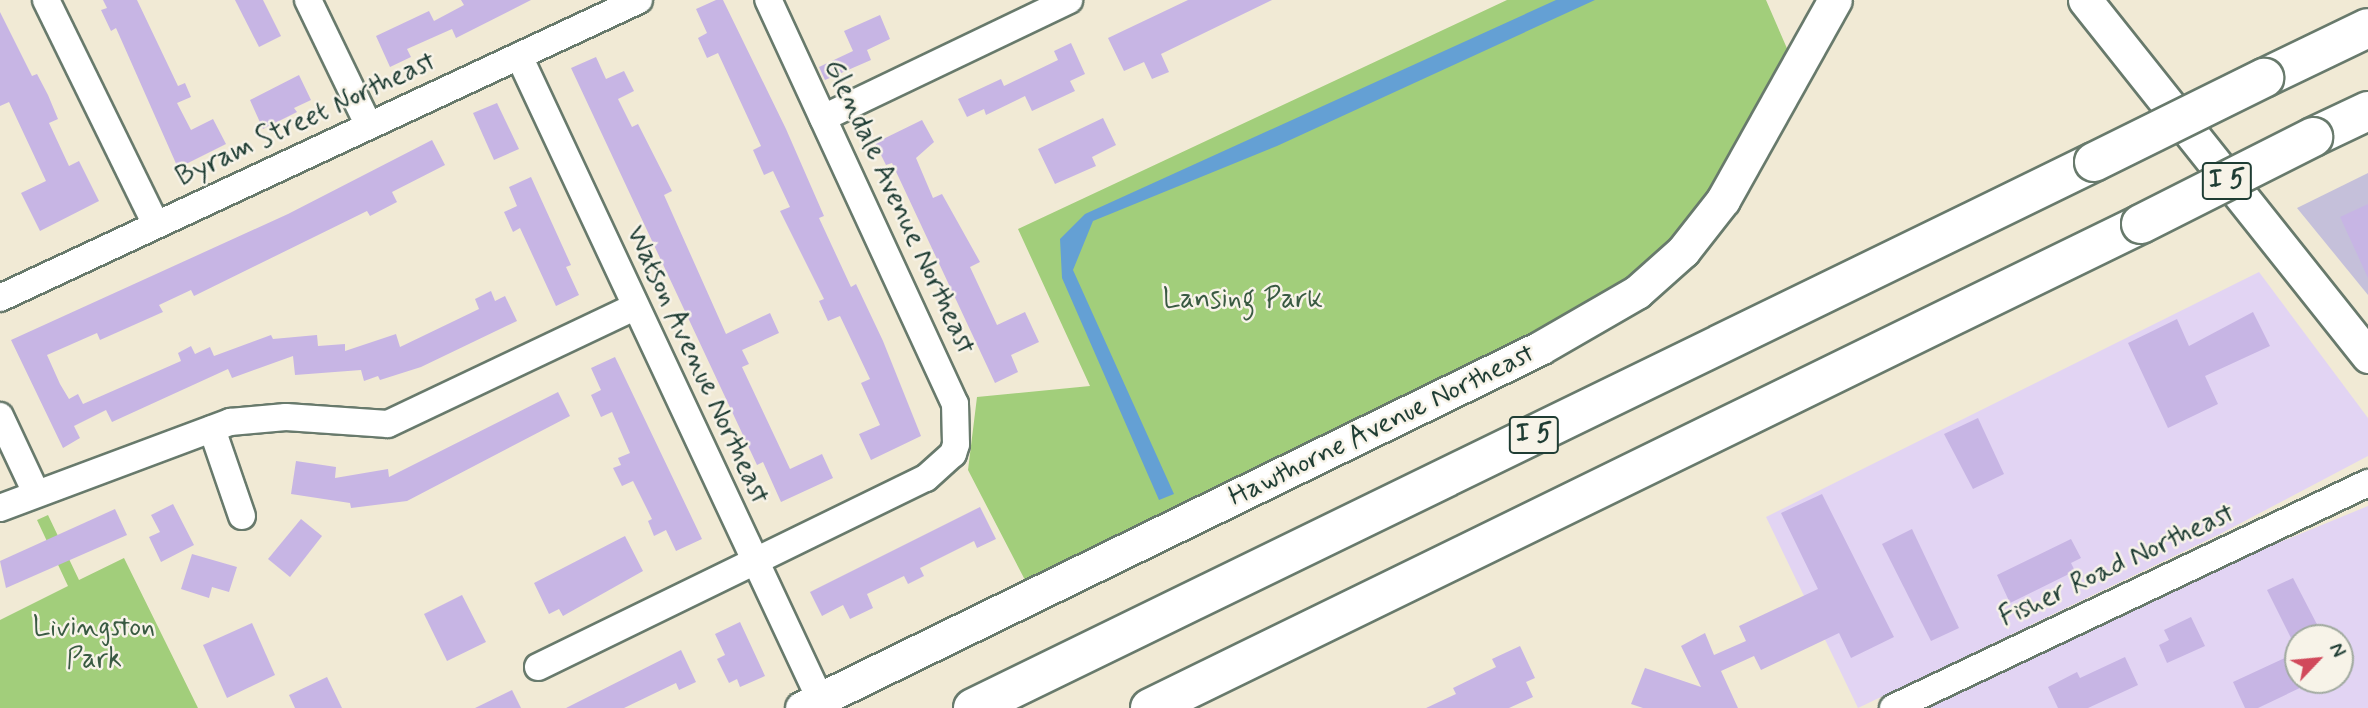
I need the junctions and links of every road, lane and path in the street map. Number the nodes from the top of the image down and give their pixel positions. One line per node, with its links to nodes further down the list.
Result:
1 (46, 0): 13 (street)
2 (308, 0): 12 (street)
3 (639, 0): 9 (street, Byram Street Northeast)
4 (768, 0): 11 (street, Glendale Avenue Northeast)
5 (1069, 0): 11 (street)
6 (1835, 0): 25 (main road, Hawthorne Avenue Northeast)
7 (2085, 0): 16 (main road)
8 (2368, 28): 26 (highway, I 5, bridge)
9 (519, 56): 12 (street, Byram Street Northeast); 15 (street, Watson Avenue Northeast)
10 (2368, 111): 27 (highway, I 5, bridge)
11 (823, 118): 23 (street, Glendale Avenue Northeast)
12 (369, 124): 13 (street, Byram Street Northeast)
13 (156, 225): 14 (street, Byram Street Northeast)
14 (0, 298)
15 (634, 307): 18 (street); 23 (street, Watson Avenue Northeast)
16 (2368, 356)
17 (0, 416): 20 (street)
18 (212, 429): 20 (street); 22 (street)
19 (2368, 483): 28 (street, Fisher Road Northeast)
20 (36, 492): 21 (street)
21 (0, 508)
22 (242, 516)
23 (754, 562): 24 (street); 25 (street, Watson Avenue Northeast)
24 (538, 667)
25 (811, 704)
26 (973, 708)
27 (1150, 708)
28 (1894, 708)

